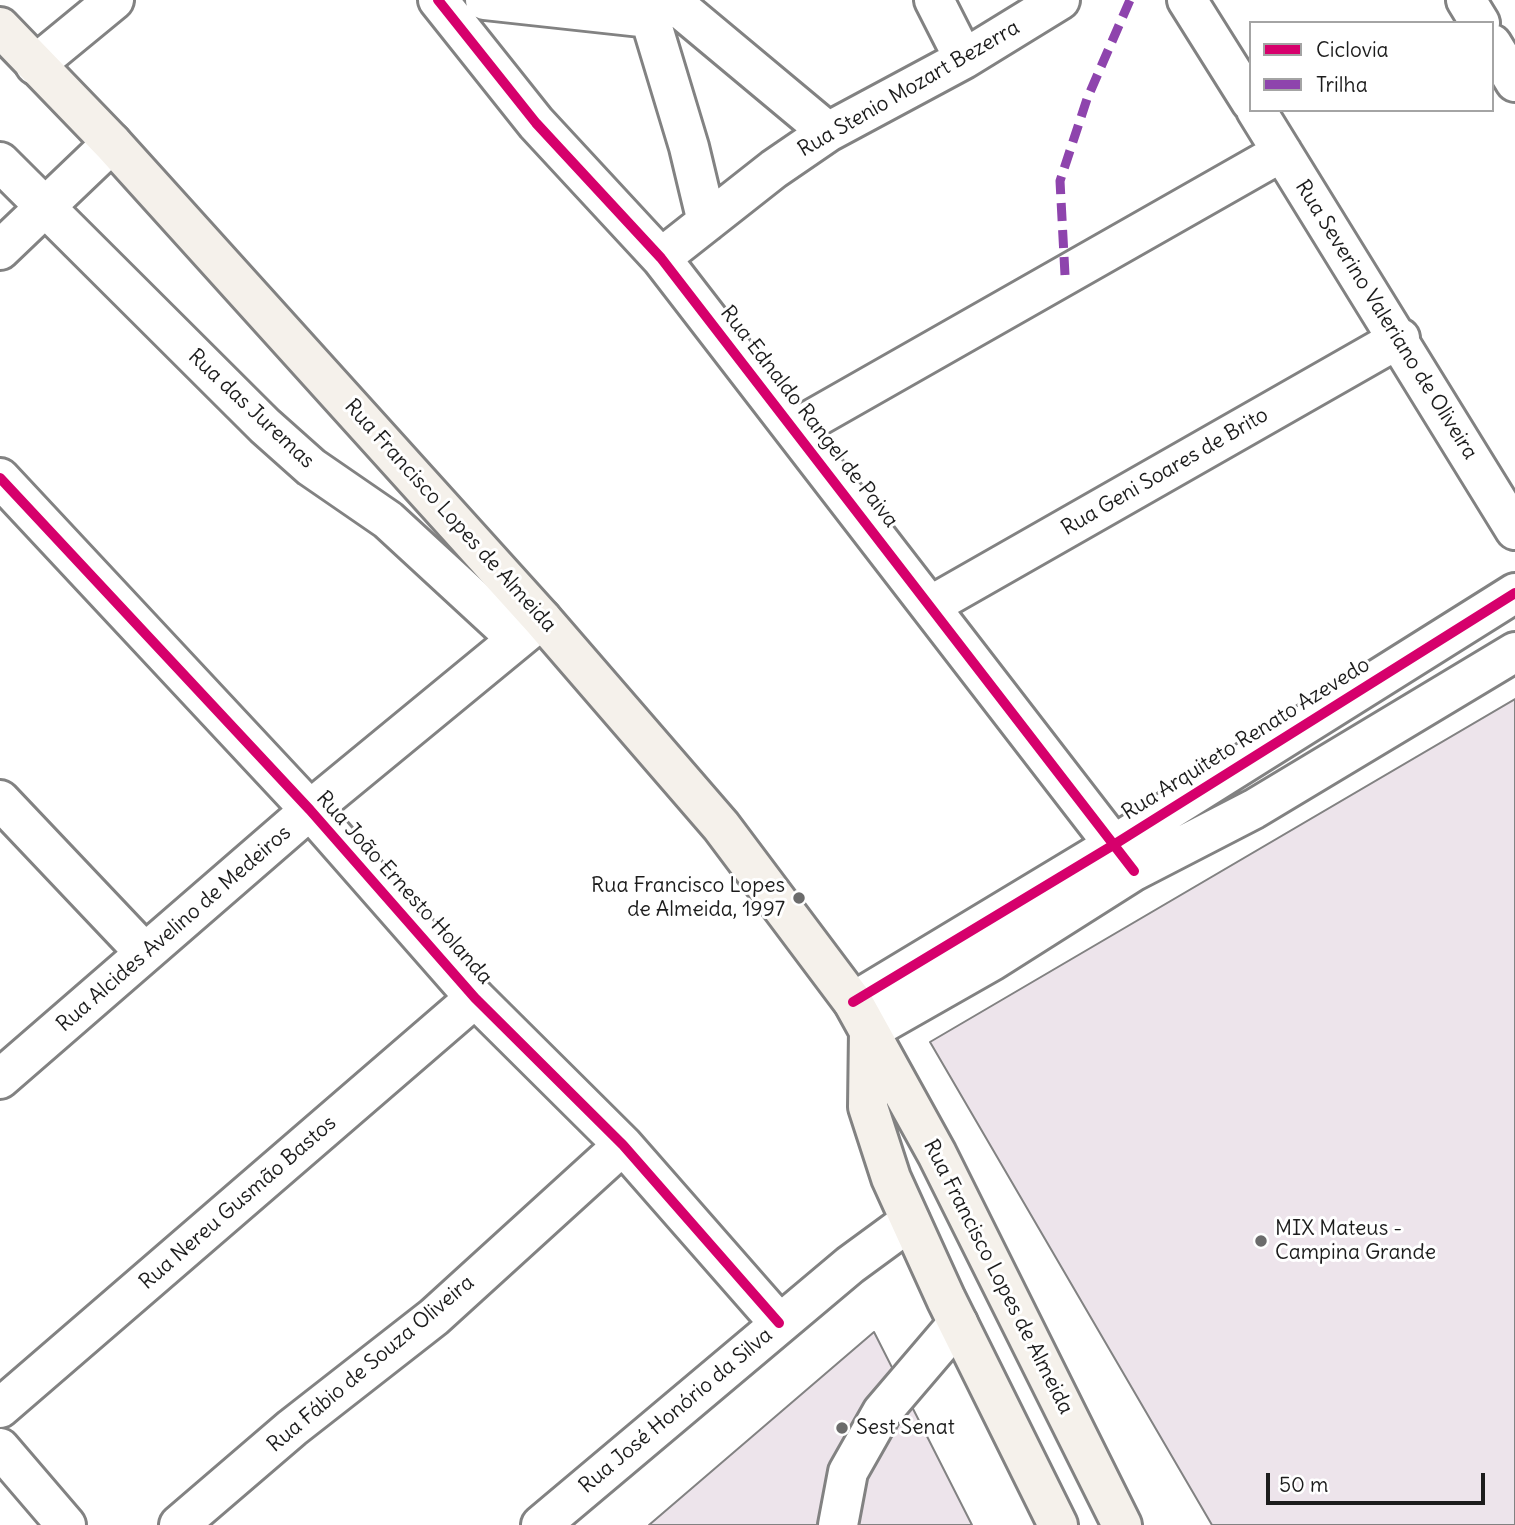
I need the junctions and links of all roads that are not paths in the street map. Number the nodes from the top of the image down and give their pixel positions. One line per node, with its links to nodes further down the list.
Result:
1 (114, 0): 13 (street)
2 (438, 0): 24 (street, Rua Ednaldo Rangel de Paiva)
3 (485, 0): 8 (street)
4 (934, 0): 12 (street)
5 (1059, 0): 12 (street, Rua Stenio Mozart Bezerra)
6 (1187, 0): 15 (street)
7 (1466, 0): 9 (street)
8 (656, 6): 17 (street); 22 (street)
9 (1479, 21)
10 (0, 27): 13 (main road, Rua Francisco Lopes de Almeida)
11 (1494, 47): 14 (street)
12 (964, 59): 17 (street, Rua Stenio Mozart Bezerra)
13 (35, 65): 18 (main road, Rua Francisco Lopes de Almeida)
14 (1515, 82)
15 (1249, 99)
16 (1257, 112): 19 (street, Rua Severino Valeriano de Oliveira)
17 (828, 132): 22 (street, Rua Stenio Mozart Bezerra)
18 (112, 143): 21 (street); 31 (main road, Rua Francisco Lopes de Almeida)
19 (1282, 152): 25 (street, Rua Severino Valeriano de Oliveira); 26 (street)
20 (0, 162): 21 (street, Rua das Juremas)
21 (43, 207): 23 (street); 31 (street, Rua das Juremas)
22 (707, 222): 24 (street, Rua Stenio Mozart Bezerra)
23 (0, 250)
24 (661, 258): 26 (street, Rua Ednaldo Rangel de Paiva)
25 (1400, 338): 28 (street, Rua Severino Valeriano de Oliveira); 30 (street, Rua Geni Soares de Brito)
26 (795, 429): 30 (street, Rua Ednaldo Rangel de Paiva)
27 (0, 478): 34 (street, Rua João Ernesto Holanda)
28 (1515, 530)
29 (1515, 593): 35 (street, Rua Arquiteto Renato Azevedo)
30 (930, 606): 35 (street, Rua Ednaldo Rangel de Paiva)
31 (530, 629): 34 (street, Rua Alcides Avelino de Medeiros); 38 (main road, Rua Francisco Lopes de Almeida)
32 (1515, 652): 35 (street, Rua Arquiteto Renato Azevedo)
33 (0, 800): 36 (street)
34 (310, 810): 36 (street, Rua Alcides Avelino de Medeiros); 37 (street, Rua João Ernesto Holanda)
35 (1125, 857): 38 (street, Rua Arquiteto Renato Azevedo)
36 (145, 953): 39 (street, Rua Alcides Avelino de Medeiros)
37 (475, 998): 40 (street, Rua João Ernesto Holanda); 44 (street, Rua Nereu Gusmão Bastos)
38 (861, 1017): 41 (main road); 51 (main road, Rua Francisco Lopes de Almeida)
39 (0, 1079)
40 (623, 1145): 42 (street, Rua João Ernesto Holanda); 47 (street, Rua Fábio de Souza Oliveira)
41 (910, 1221): 42 (street, Rua José Honório da Silva); 43 (main road)
42 (779, 1323): 48 (street, Rua José Honório da Silva)
43 (958, 1323): 49 (street); 50 (main road)
44 (0, 1408)
45 (0, 1448): 46 (street)
46 (66, 1525)
47 (179, 1525)
48 (541, 1525)
49 (838, 1525)
50 (1058, 1525)
51 (1122, 1525)

